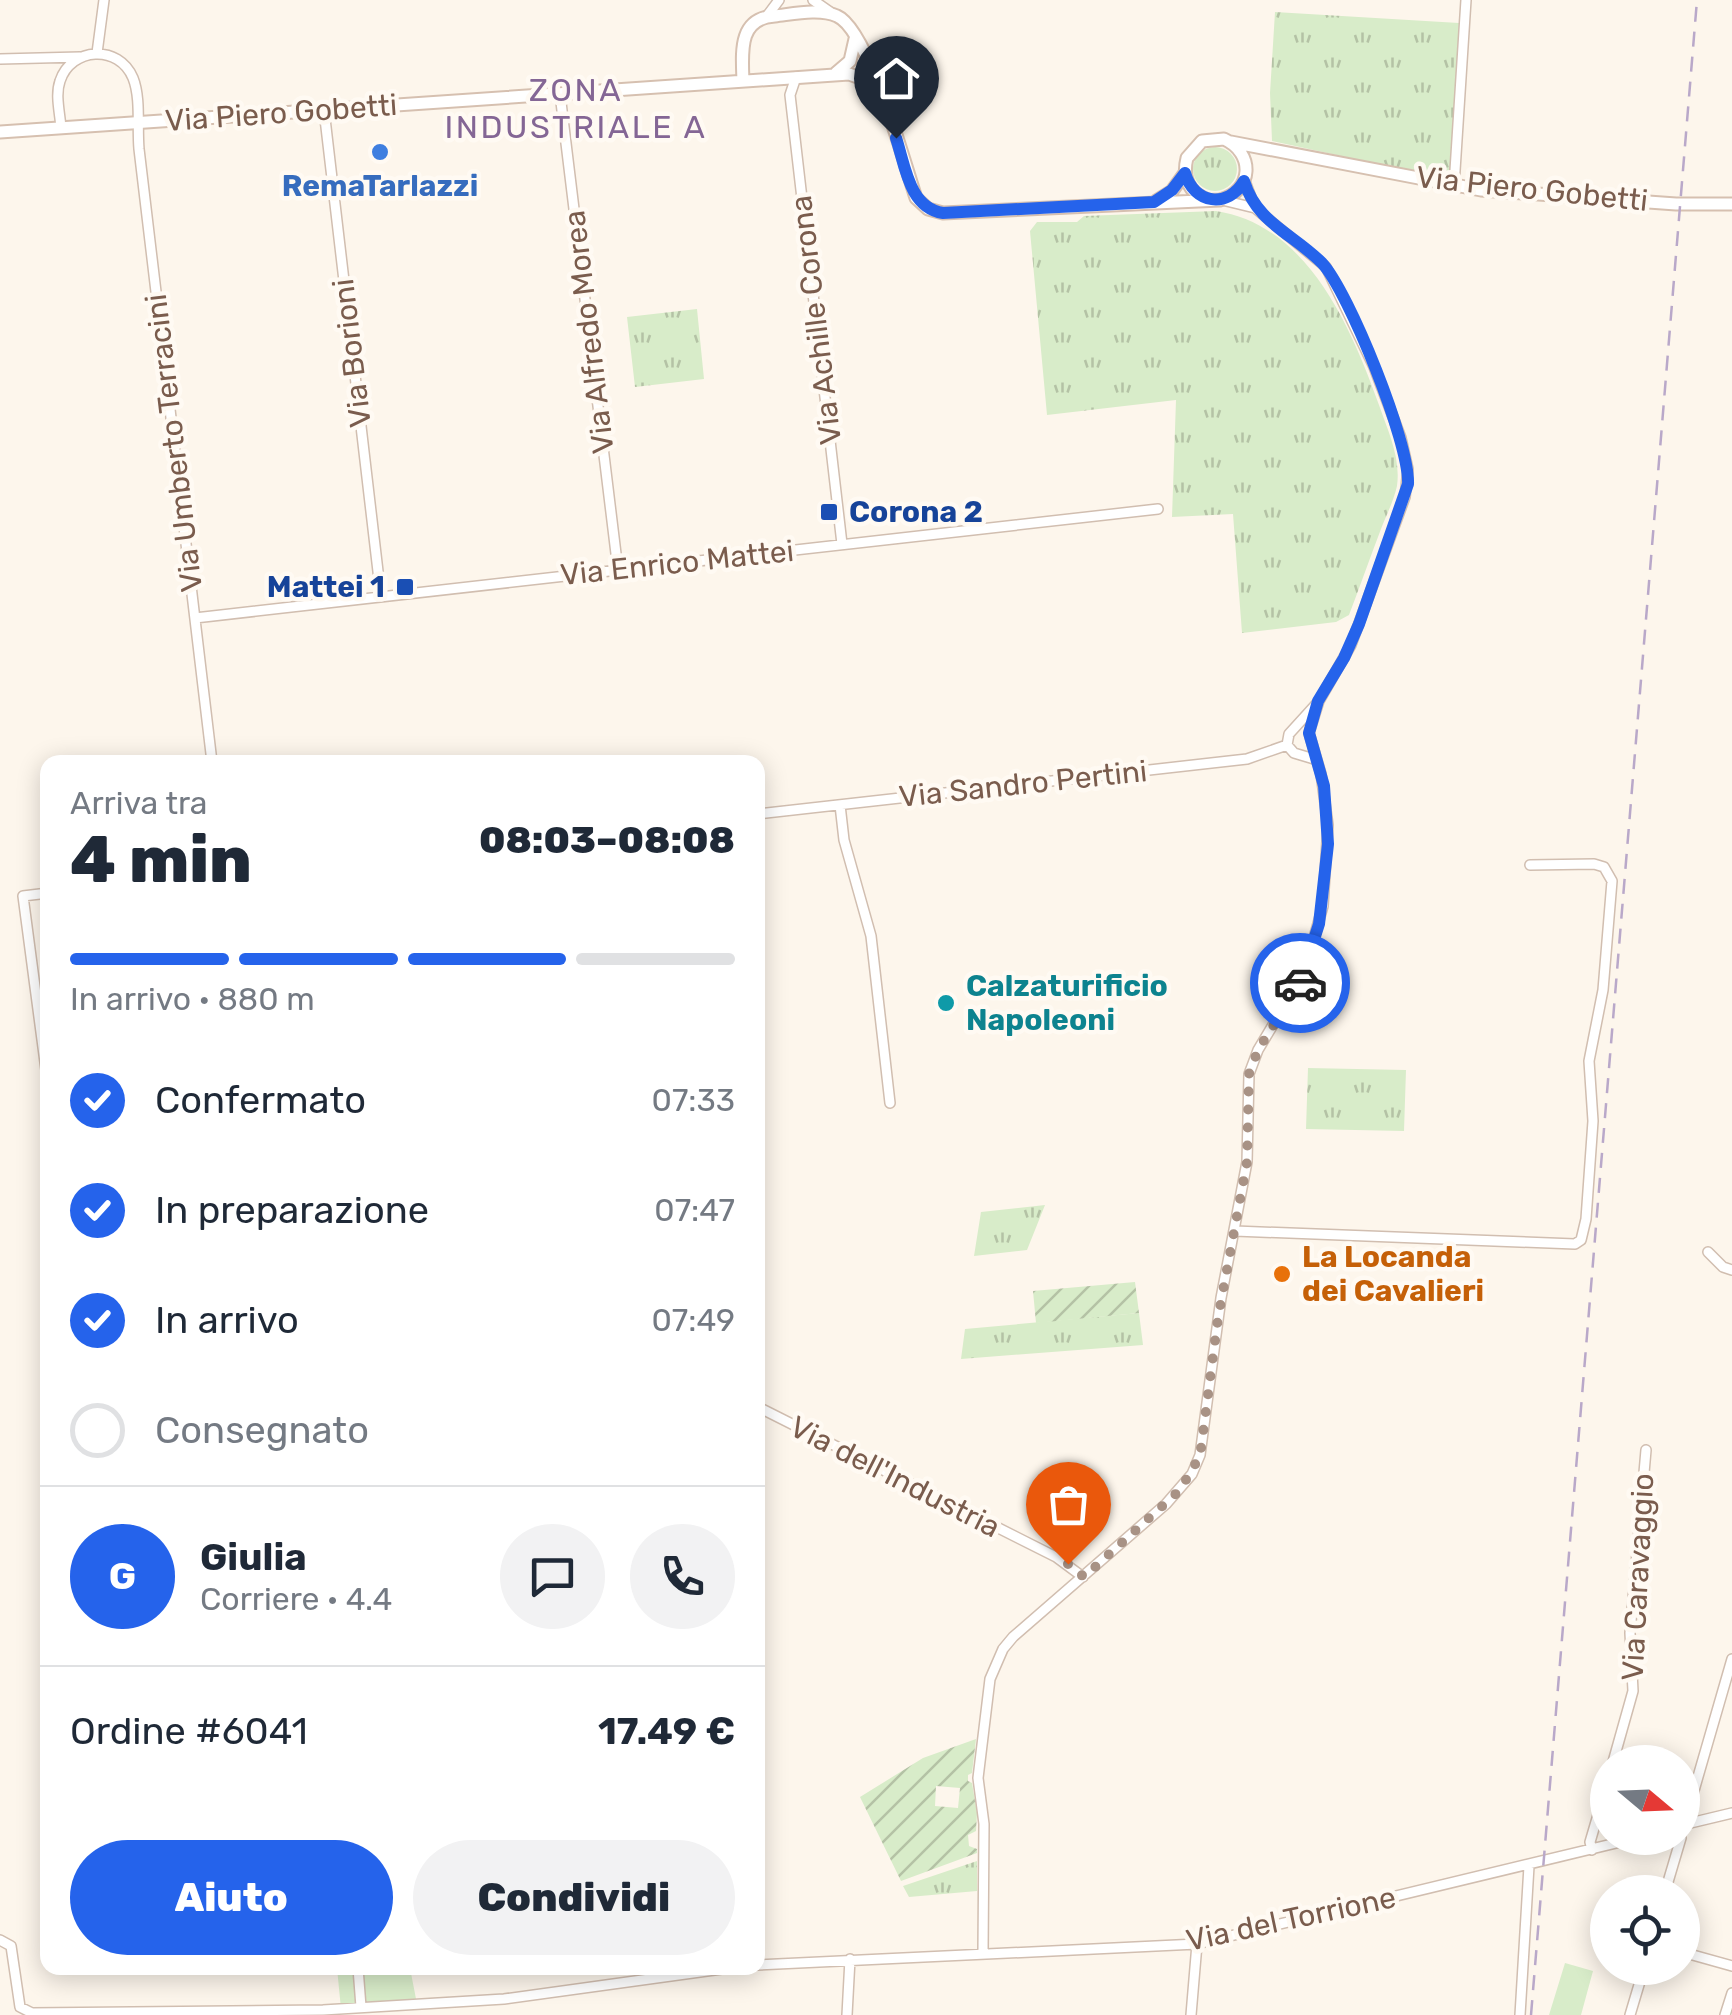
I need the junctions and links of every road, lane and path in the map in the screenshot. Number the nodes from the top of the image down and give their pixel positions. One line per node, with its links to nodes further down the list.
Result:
1 (104, 0): 8 (street)
2 (780, 0): 6 (street)
3 (813, 0): 5 (street)
4 (1466, 0): 26 (street)
5 (832, 14): 6 (street); 7 (street)
6 (767, 16): 14 (street)
7 (854, 36): 11 (street); 17 (street)
8 (97, 53): 9 (street); 19 (street)
9 (80, 57): 10 (street); 20 (street)
10 (0, 59)
11 (832, 75): 12 (street, Via Piero Gobetti); 17 (street)
12 (796, 77): 13 (street, Via Piero Gobetti); 16 (street, Via Achille Corona)
13 (780, 78): 14 (street, Via Piero Gobetti); 16 (street, Via Achille Corona)
14 (742, 81): 15 (street, Via Piero Gobetti)
15 (560, 94): 18 (street, Via Piero Gobetti); 33 (street, Via Alfredo Morea)
16 (790, 95): 32 (street, Via Achille Corona)
17 (886, 108): 28 (street)
18 (324, 110): 19 (street, Via Piero Gobetti); 34 (street, Via Borioni)
19 (137, 123): 20 (street, Via Piero Gobetti); 35 (street, Via Umberto Terracini)
20 (61, 128): 21 (street, Via Piero Gobetti)
21 (0, 132)
22 (1231, 142): 23 (street, Via Piero Gobetti); 24 (street); 25 (street)
23 (1275, 148): 25 (street); 26 (street, Via Piero Gobetti)
24 (1185, 173): 27 (street); 28 (street)
25 (1246, 176): 27 (street); 30 (street)
26 (1454, 186): 29 (street, Via Piero Gobetti)
27 (1214, 200): 28 (street); 30 (street)
28 (1154, 202)
29 (1732, 204)
30 (1255, 208): 36 (street)
31 (1158, 508): 32 (street, Via Enrico Mattei)
32 (842, 544): 33 (street, Via Enrico Mattei)
33 (618, 570): 34 (street, Via Enrico Mattei)
34 (381, 597): 35 (street, Via Enrico Mattei)
35 (196, 618): 42 (street, Via Umberto Terracini)
36 (1318, 701): 37 (street); 38 (street)
37 (1295, 730): 38 (street); 39 (street)
38 (1309, 733): 40 (street)
39 (1287, 745): 41 (street); 44 (street, Via Sandro Pertini)
40 (1312, 746): 41 (street); 43 (street)
41 (1302, 754): 43 (street)
42 (211, 755)
43 (1317, 764): 50 (street)
44 (840, 805): 45 (street, Via Sandro Pertini); 49 (street)
45 (765, 813)
46 (1530, 864): 50 (street)
47 (40, 894): 48 (street)
48 (40, 1026)
49 (890, 1104)
50 (1235, 1231): 55 (street)
51 (1708, 1252): 52 (street)
52 (1732, 1270)
53 (765, 1410): 55 (street, Via dell'Industria)
54 (1646, 1450): 57 (street, Via Caravaggio)
55 (1084, 1577): 65 (street)
56 (1732, 1659): 58 (street)
57 (1618, 1745)
58 (1700, 1771)
59 (1732, 1813): 60 (street)
60 (1700, 1824)
61 (1590, 1851): 62 (street, Via del Torrione)
62 (1529, 1866): 64 (street, Via del Torrione); 78 (street)
63 (0, 1940): 75 (street)
64 (1197, 1944): 65 (street, Via del Torrione); 77 (street)
65 (983, 1952): 67 (street, Via del Torrione)
66 (1700, 1957): 69 (street)
67 (850, 1958): 68 (street, Via del Torrione); 76 (street)
68 (765, 1964)
69 (1732, 1966)
70 (359, 1975): 74 (street)
71 (678, 1975): 74 (street)
72 (1639, 1985): 79 (street)
73 (1732, 1993): 80 (street)
74 (361, 2008): 75 (street)
75 (205, 2013)
76 (847, 2015)
77 (1191, 2015)
78 (1520, 2015)
79 (1630, 2015)
80 (1726, 2015)

